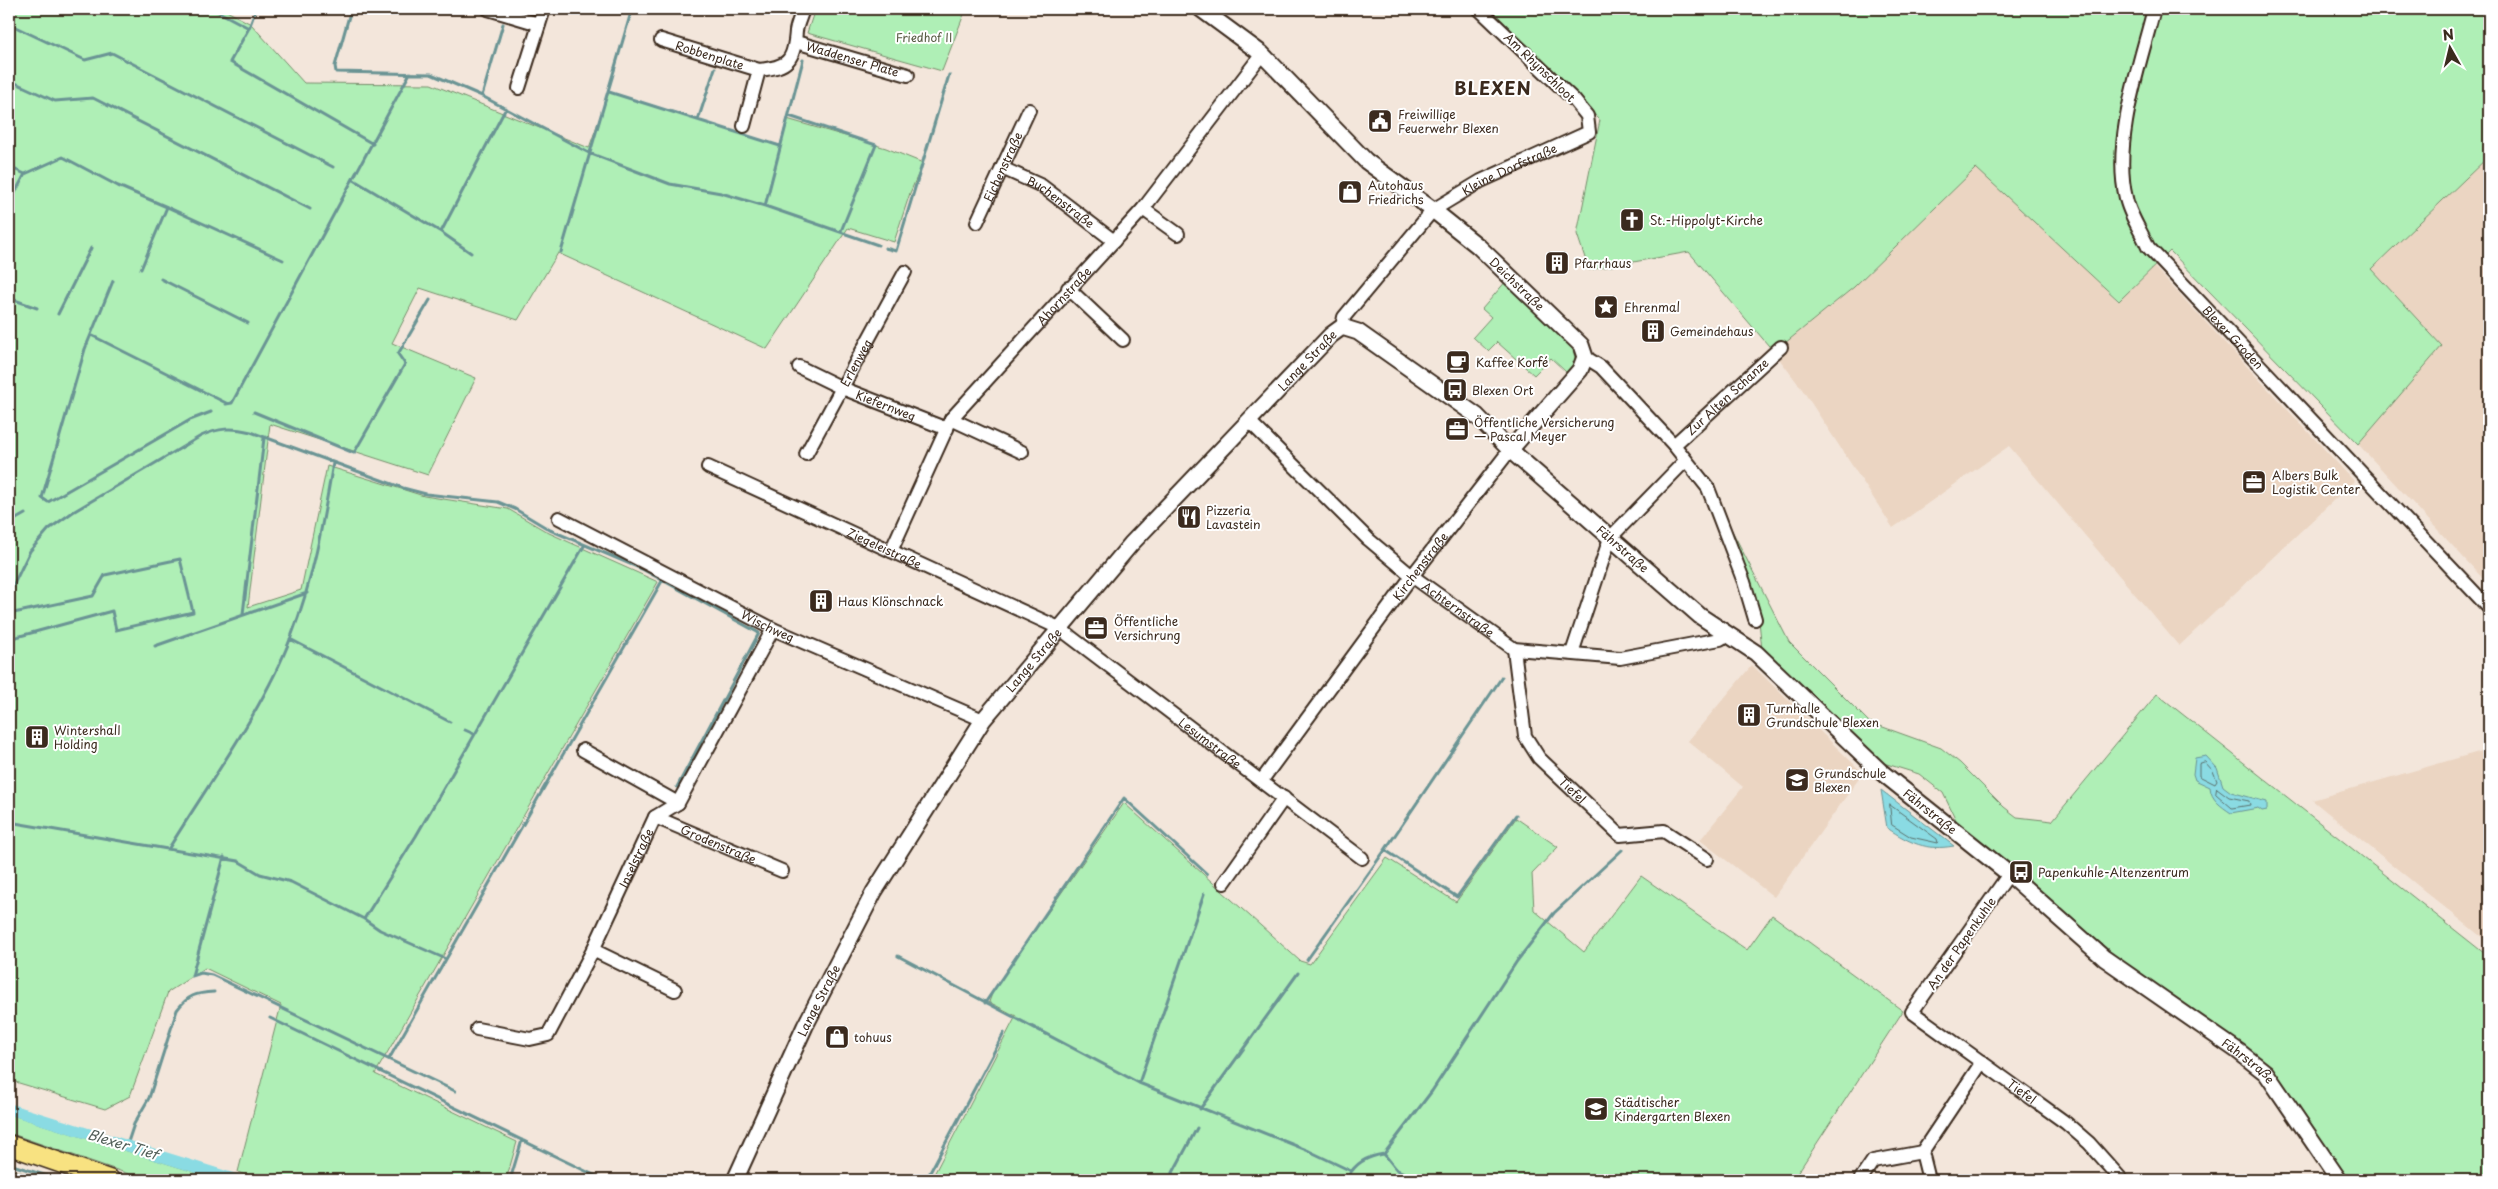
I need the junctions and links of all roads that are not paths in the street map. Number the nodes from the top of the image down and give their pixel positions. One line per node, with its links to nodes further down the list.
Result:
1 (488, 9): 7 (street)
2 (544, 9): 7 (street)
3 (803, 9): 9 (street)
4 (1201, 9): 10 (street, Deichstraße)
5 (1479, 9): 16 (street, Am Rhynschloot)
6 (2154, 9): 43 (street, Blexer Groden)
7 (539, 24): 13 (street)
8 (661, 40): 11 (street, Robbenplate)
9 (796, 42): 11 (street); 12 (street, Waddenser Plate)
10 (1262, 54): 18 (street, Ahornstraße); 19 (street, Deichstraße)
11 (759, 70): 15 (street)
12 (908, 75)
13 (519, 88)
14 (1029, 110): 17 (street, Eichenstraße)
15 (744, 126)
16 (1589, 132): 19 (street, Kleine Dorfstraße)
17 (1002, 168): 20 (street, Eichenstraße); 22 (street, Buchenstraße)
18 (1143, 209): 21 (street); 22 (street, Ahornstraße)
19 (1433, 210): 25 (street, Lange Straße); 28 (street, Deichstraße)
20 (978, 222)
21 (1178, 234)
22 (1114, 241): 24 (street, Ahornstraße)
23 (905, 272): 30 (street, Erlenweg)
24 (1068, 288): 26 (street); 32 (street, Ahornstraße)
25 (1342, 327): 31 (street, Lange Straße); 34 (street, Fährstraße)
26 (1123, 340)
27 (1781, 347): 33 (street, Zur Alten Schanze)
28 (1585, 357): 33 (street, Deichstraße); 34 (street, Kirchenstraße)
29 (799, 367): 30 (street, Kiefernweg)
30 (842, 388): 32 (street, Kiefernweg); 36 (street, Erlenweg)
31 (1249, 421): 42 (street, Achternstraße); 45 (street, Lange Straße)
32 (949, 424): 35 (street, Kiefernweg); 41 (street, Ahornstraße)
33 (1674, 445): 37 (street, Deichstraße)
34 (1510, 450): 40 (street, Fährstraße); 42 (street, Kirchenstraße)
35 (1022, 452)
36 (806, 454)
37 (1685, 462): 40 (street); 44 (street, Deichstraße)
38 (708, 467): 41 (street, Ziegeleistraße)
39 (559, 518): 46 (street, Wischweg)
40 (1610, 538): 47 (street, Fährstraße); 49 (street)
41 (891, 552): 45 (street, Ziegeleistraße)
42 (1412, 576): 48 (street, Achternstraße); 52 (street, Kirchenstraße)
43 (2489, 608)
44 (1755, 619)
45 (1059, 628): 50 (street, Lange Straße); 52 (street, Lesumstraße)
46 (773, 629): 50 (street, Wischweg); 54 (street)
47 (1727, 634): 49 (street); 59 (street, Fährstraße)
48 (1514, 649): 49 (street); 57 (street, Tiefel)
49 (1572, 653)
50 (983, 720): 69 (street, Lange Straße)
51 (583, 750): 54 (street)
52 (1262, 780): 53 (street, Lesumstraße)
53 (1284, 798): 56 (street, Lesumstraße); 60 (street)
54 (678, 803): 55 (street, Inselstraße)
55 (655, 817): 58 (street, Grodenstraße); 61 (street, Inselstraße)
56 (1362, 858)
57 (1707, 859)
58 (782, 872)
59 (2009, 874): 63 (street, An der Papenkuhle); 73 (street, Fährstraße)
60 (1224, 883)
61 (593, 950): 62 (street); 64 (street, Inselstraße)
62 (675, 990)
63 (1912, 1012): 65 (street, Tiefel)
64 (476, 1029)
65 (1982, 1062): 67 (street); 72 (street, Tiefel)
66 (9, 1145): 68 (main road)
67 (1922, 1152): 70 (street); 71 (street)
68 (110, 1180)
69 (736, 1180)
70 (1860, 1180)
71 (1929, 1180)
72 (2122, 1180)
73 (2340, 1180)

